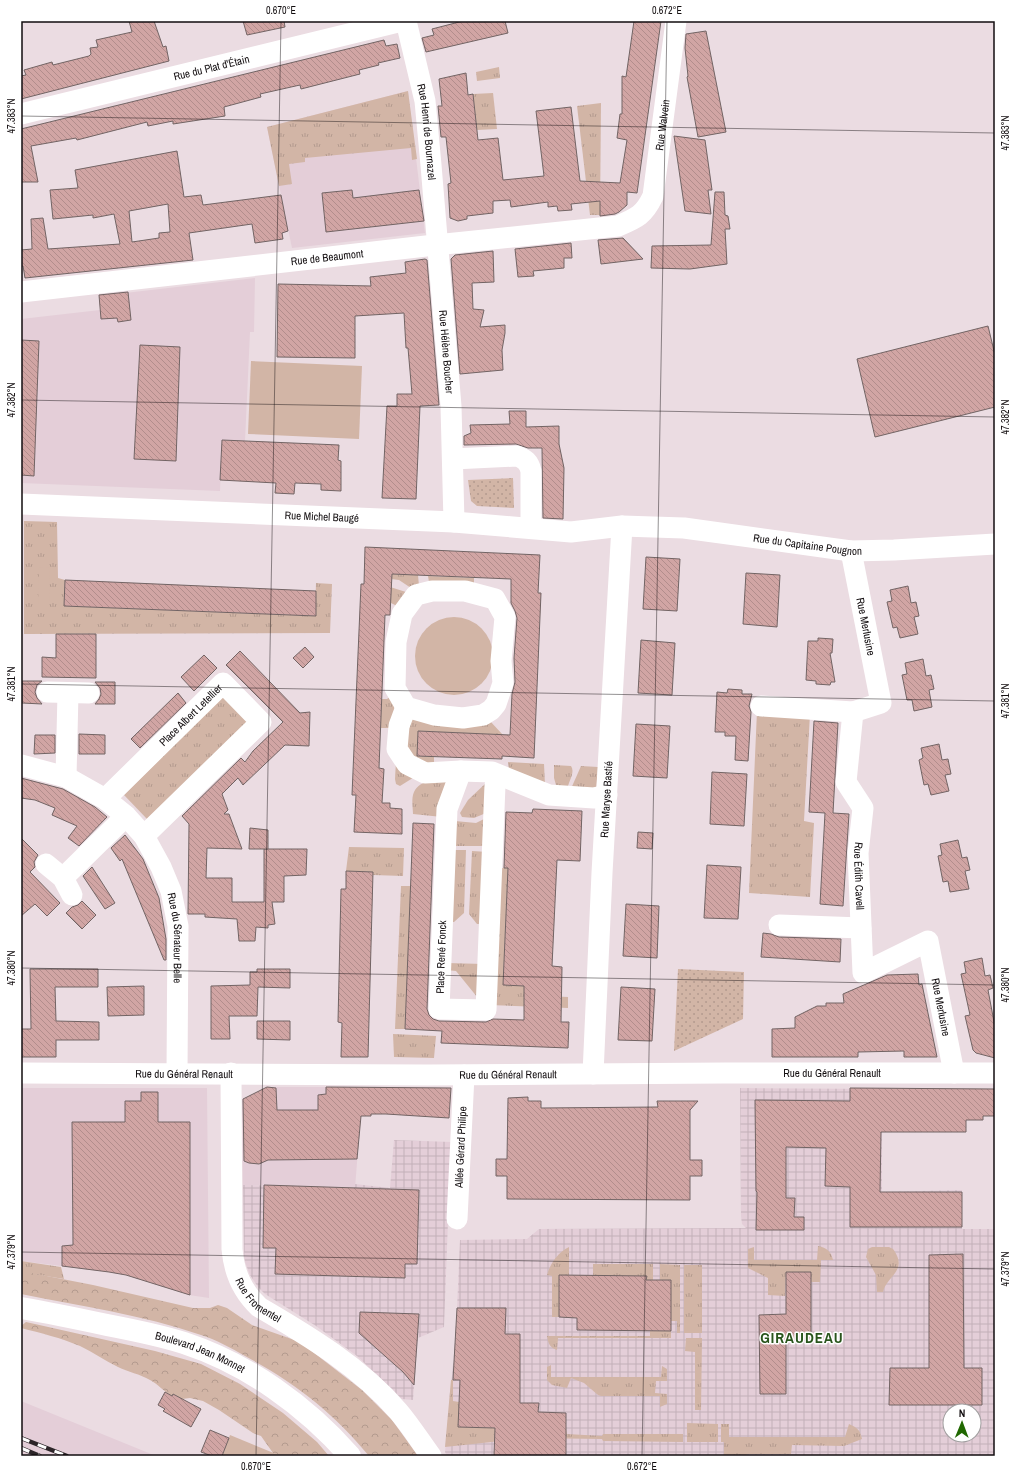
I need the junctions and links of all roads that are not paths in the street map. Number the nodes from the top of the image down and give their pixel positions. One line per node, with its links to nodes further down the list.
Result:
1 (402, 21): 4 (street, Rue du Plat d'Étain)
2 (406, 21): 6 (street, Rue Henri de Bournazel)
3 (676, 21): 5 (street, Rue Walvein)
4 (21, 114)
5 (633, 220): 6 (street, Rue de Beaumont)
6 (438, 244): 7 (street, Rue de Beaumont); 8 (street, Rue Hélène Boucher)
7 (21, 292)
8 (453, 459): 10 (street, Rue Hélène Boucher); 12 (street)
9 (21, 504): 10 (street, Rue Michel Baugé)
10 (454, 522): 12 (street, Rue Michel Baugé)
11 (622, 526): 12 (street, Rue Michel Baugé); 14 (street, Rue du Capitaine Pougnon); 25 (street, Rue Maryse Bastié)
12 (531, 528)
13 (995, 544): 14 (street, Rue du Capitaine Pougnon)
14 (851, 551): 20 (street, Rue Merlusine)
15 (47, 692): 16 (street)
16 (68, 693): 17 (street); 24 (street)
17 (90, 693)
18 (761, 706): 20 (street)
19 (406, 707): 19 (street); 22 (street)
20 (853, 712): 31 (street, Rue Édith Cavell)
21 (21, 765): 24 (street, Rue du Sénateur Belle)
22 (461, 771): 23 (street); 23 (street, Place René Fonck)
23 (500, 776): 25 (street)
24 (66, 777): 26 (street, Rue du Sénateur Belle)
25 (607, 795): 38 (street, Rue Maryse Bastié)
26 (105, 799): 27 (street, Rue du Sénateur Belle); 28 (street, Place Albert Letellier)
27 (126, 816): 28 (street, Rue du Sénateur Belle); 29 (street)
28 (144, 836): 34 (street, Rue du Sénateur Belle)
29 (46, 864)
30 (779, 925): 31 (street)
31 (861, 928): 32 (street, Rue Édith Cavell)
32 (928, 941): 36 (street, Rue Merlusine)
33 (21, 1073): 34 (street, Rue du Général Renault)
34 (177, 1073): 35 (street, Rue du Général Renault)
35 (231, 1073): 39 (street, Rue du Général Renault); 43 (street, Rue Fromentel)
36 (954, 1073): 37 (street, Rue du Général Renault); 38 (street, Rue du Général Renault)
37 (995, 1073)
38 (593, 1074): 39 (street, Rue du Général Renault)
39 (464, 1075): 40 (street, Allée Gérard Philipe)
40 (457, 1219)
41 (21, 1308): 42 (main road, Boulevard Jean Monnet)
42 (350, 1456)
43 (431, 1456)

